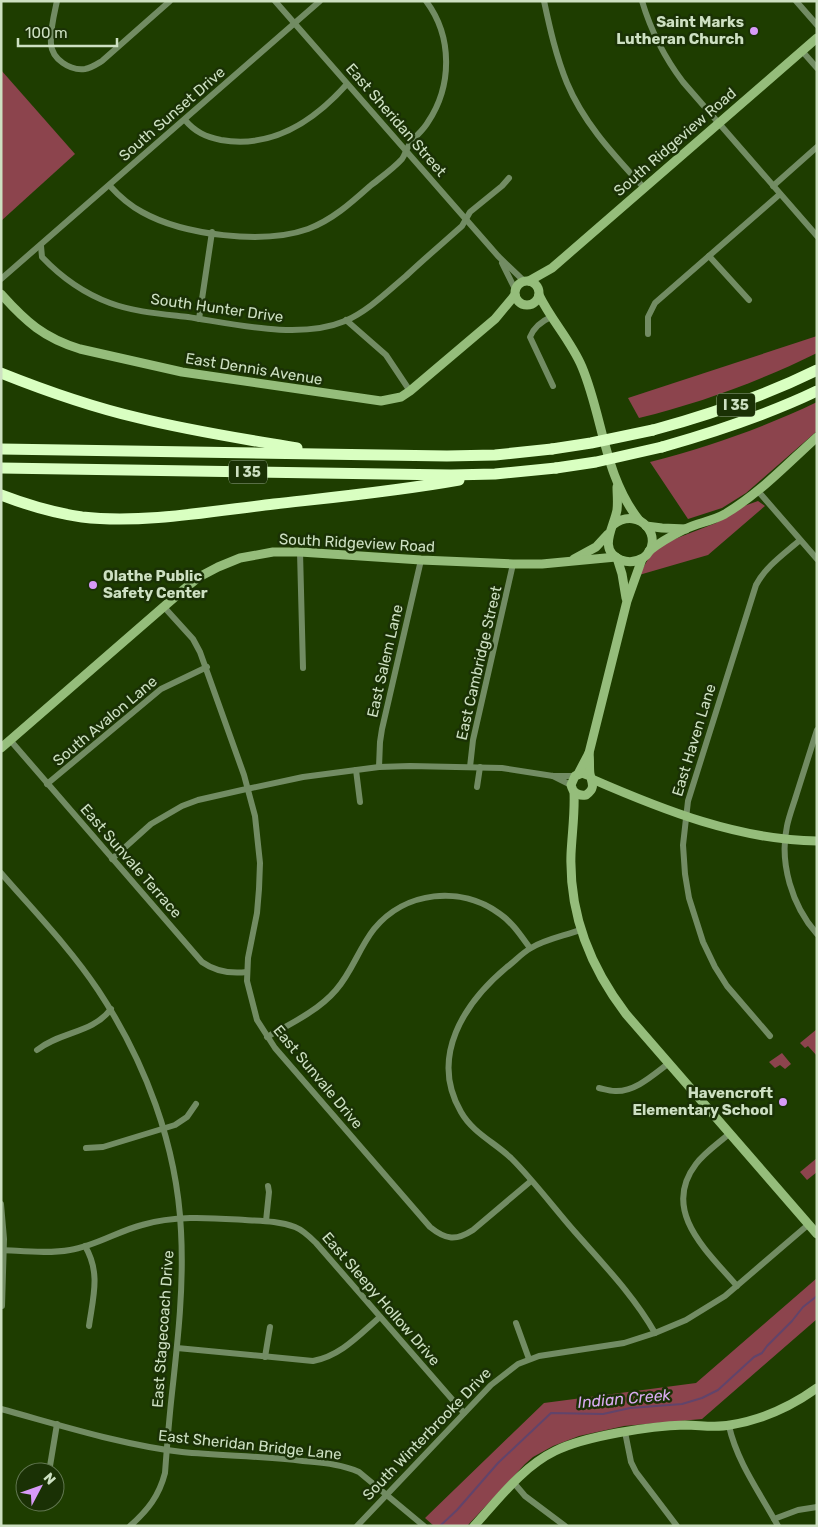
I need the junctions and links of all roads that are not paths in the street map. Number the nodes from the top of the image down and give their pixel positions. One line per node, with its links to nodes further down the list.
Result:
1 (56, 1): 2 (street)
2 (170, 1)
3 (275, 1): 9 (street, East Sheridan Street)
4 (320, 1): 9 (street, South Sunset Drive)
5 (426, 1): 18 (street)
6 (544, 1): 22 (street)
7 (642, 1): 16 (street)
8 (796, 1): 10 (street)
9 (294, 24): 14 (street, East Sheridan Street); 15 (street, South Sunset Drive)
10 (817, 25)
11 (817, 38): 12 (street, South Ridgeview Road)
12 (802, 51): 13 (street); 16 (street, South Ridgeview Road)
13 (817, 68)
14 (347, 84): 15 (street); 18 (street, East Sheridan Street)
15 (185, 120): 20 (street, South Sunset Drive)
16 (719, 123): 21 (street); 22 (street, South Ridgeview Road)
17 (817, 147): 21 (street)
18 (406, 151): 24 (street, East Sheridan Street); 25 (street)
19 (509, 178): 24 (street, South Hunter Drive)
20 (110, 186): 25 (street); 27 (street, South Sunset Drive)
21 (773, 186): 23 (street)
22 (644, 188): 30 (street, South Ridgeview Road)
23 (780, 194): 26 (street); 29 (street)
24 (466, 220): 28 (street, East Sheridan Street); 41 (street, South Hunter Drive)
25 (212, 232): 39 (street)
26 (816, 234)
27 (41, 246): 31 (street, South Sunset Drive); 39 (street, South Hunter Drive)
28 (498, 256): 32 (street, East Sheridan Street); 33 (street, East Sheridan Street)
29 (709, 256): 36 (street); 42 (street)
30 (552, 268): 32 (street, South Ridgeview Road); 34 (street, South Ridgeview Road)
31 (1, 280)
32 (527, 281): 33 (street); 34 (street)
33 (515, 292): 37 (street); 40 (street, East Dennis Avenue)
34 (539, 292): 37 (street); 38 (street)
35 (1, 294): 46 (street, East Dennis Avenue)
36 (748, 300)
37 (526, 305): 38 (street); 40 (street, East Dennis Avenue)
38 (551, 317): 45 (street); 53 (street)
39 (200, 319): 41 (street, South Hunter Drive)
40 (495, 319): 46 (street, East Dennis Avenue)
41 (346, 320): 46 (street)
42 (648, 334)
43 (817, 370): 50 (highway, I 35, bridge)
44 (1, 373): 50 (highway)
45 (553, 386)
46 (410, 391)
47 (817, 391): 52 (highway, I 35, bridge)
48 (817, 437): 54 (street)
49 (1, 449): 50 (highway, I 35)
50 (331, 454)
51 (1, 468): 52 (highway, I 35)
52 (495, 474): 55 (highway)
53 (617, 485): 56 (street); 57 (street)
54 (758, 491): 58 (street); 60 (street)
55 (1, 495)
56 (643, 523): 57 (street); 58 (street); 61 (street)
57 (613, 525): 59 (street)
58 (686, 528): 61 (street)
59 (608, 534): 63 (street); 67 (street, South Ridgeview Road)
60 (800, 540): 66 (street); 92 (street, East Haven Lane)
61 (649, 551): 64 (street)
62 (300, 552): 65 (street, South Ridgeview Road); 70 (street, South Ridgeview Road); 72 (street)
63 (616, 558): 64 (street); 67 (street, South Ridgeview Road); 69 (street)
64 (642, 559): 69 (street)
65 (421, 560): 68 (street, South Ridgeview Road); 77 (street, East Salem Lane)
66 (817, 560)
67 (569, 561): 68 (street, South Ridgeview Road)
68 (513, 564): 78 (street, East Cambridge Street)
69 (626, 600): 76 (street)
70 (164, 607): 71 (street, East Sunvale Drive); 74 (street, South Ridgeview Road)
71 (206, 667): 84 (street, South Avalon Lane); 86 (street, East Sunvale Drive)
72 (303, 668)
73 (817, 730): 93 (street)
74 (10, 740): 75 (street, South Ridgeview Road); 84 (street, East Sunvale Terrace)
75 (1, 748)
76 (589, 753): 81 (street); 83 (street)
77 (379, 767): 78 (street); 80 (street)
78 (470, 767): 79 (street)
79 (480, 767): 82 (street); 85 (street)
80 (356, 770): 86 (street); 90 (street)
81 (576, 775): 82 (street); 83 (street); 87 (street)
82 (553, 776): 87 (street)
83 (591, 778): 88 (street); 89 (street)
84 (47, 784): 95 (street, East Sunvale Terrace)
85 (477, 787)
86 (248, 788): 95 (street); 100 (street, East Sunvale Drive)
87 (573, 789): 89 (street); 91 (street)
88 (612, 789): 89 (street); 92 (street)
89 (589, 793): 91 (street)
90 (360, 802)
91 (575, 813): 97 (street)
92 (686, 815): 93 (street); 102 (street, East Haven Lane)
93 (785, 839): 94 (street); 98 (street)
94 (817, 841)
95 (112, 859): 100 (street, East Sunvale Terrace)
96 (1, 873): 101 (street, East Stagecoach Drive)
97 (580, 930): 99 (street); 105 (street)
98 (817, 934)
99 (530, 948): 103 (street); 111 (street)
100 (247, 972): 103 (street, East Sunvale Drive)
101 (111, 1009): 104 (street); 108 (street, East Stagecoach Drive)
102 (770, 1036)
103 (267, 1037): 111 (street, East Sunvale Drive)
104 (37, 1050)
105 (669, 1063): 106 (street); 109 (street)
106 (599, 1088)
107 (196, 1104): 108 (street)
108 (163, 1128): 110 (street); 114 (street, East Stagecoach Drive)
109 (730, 1133): 116 (street); 120 (street)
110 (86, 1148)
111 (531, 1181): 126 (street)
112 (268, 1186): 115 (street)
113 (1, 1204): 119 (street)
114 (180, 1219): 115 (street, East Sleepy Hollow Drive); 118 (street, East Sleepy Hollow Drive); 127 (street, East Stagecoach Drive)
115 (266, 1221): 122 (street, East Sleepy Hollow Drive)
116 (809, 1224): 117 (street); 120 (street, South Winterbrooke Drive)
117 (817, 1234)
118 (85, 1246): 119 (street, East Sleepy Hollow Drive); 124 (street)
119 (2, 1250): 121 (street)
120 (737, 1286): 126 (street, South Winterbrooke Drive)
121 (2, 1306)
122 (380, 1317): 128 (street); 132 (street, East Sleepy Hollow Drive)
123 (516, 1323): 129 (street)
124 (89, 1326)
125 (270, 1327): 128 (street)
126 (655, 1333): 129 (street, South Winterbrooke Drive)
127 (177, 1348): 128 (street); 136 (street, East Stagecoach Drive)
128 (264, 1357)
129 (529, 1359): 132 (street, South Winterbrooke Drive)
130 (817, 1388): 134 (street)
131 (1, 1409): 133 (street, East Sheridan Bridge Lane)
132 (464, 1413): 139 (street, South Winterbrooke Drive)
133 (57, 1424): 136 (street, East Sheridan Bridge Lane); 137 (street)
134 (729, 1426): 135 (street); 141 (street)
135 (625, 1432): 138 (street); 147 (street)
136 (167, 1450): 139 (street, East Sheridan Bridge Lane); 142 (street, East Stagecoach Drive)
137 (50, 1462)
138 (514, 1483): 145 (street); 146 (street)
139 (386, 1495): 143 (street, South Winterbrooke Drive); 144 (street, East Sheridan Bridge Lane)
140 (817, 1507): 141 (street)
141 (774, 1519): 148 (street)
142 (130, 1526)
143 (357, 1526)
144 (424, 1526)
145 (474, 1526)
146 (565, 1526)
147 (678, 1526)
148 (778, 1526)

